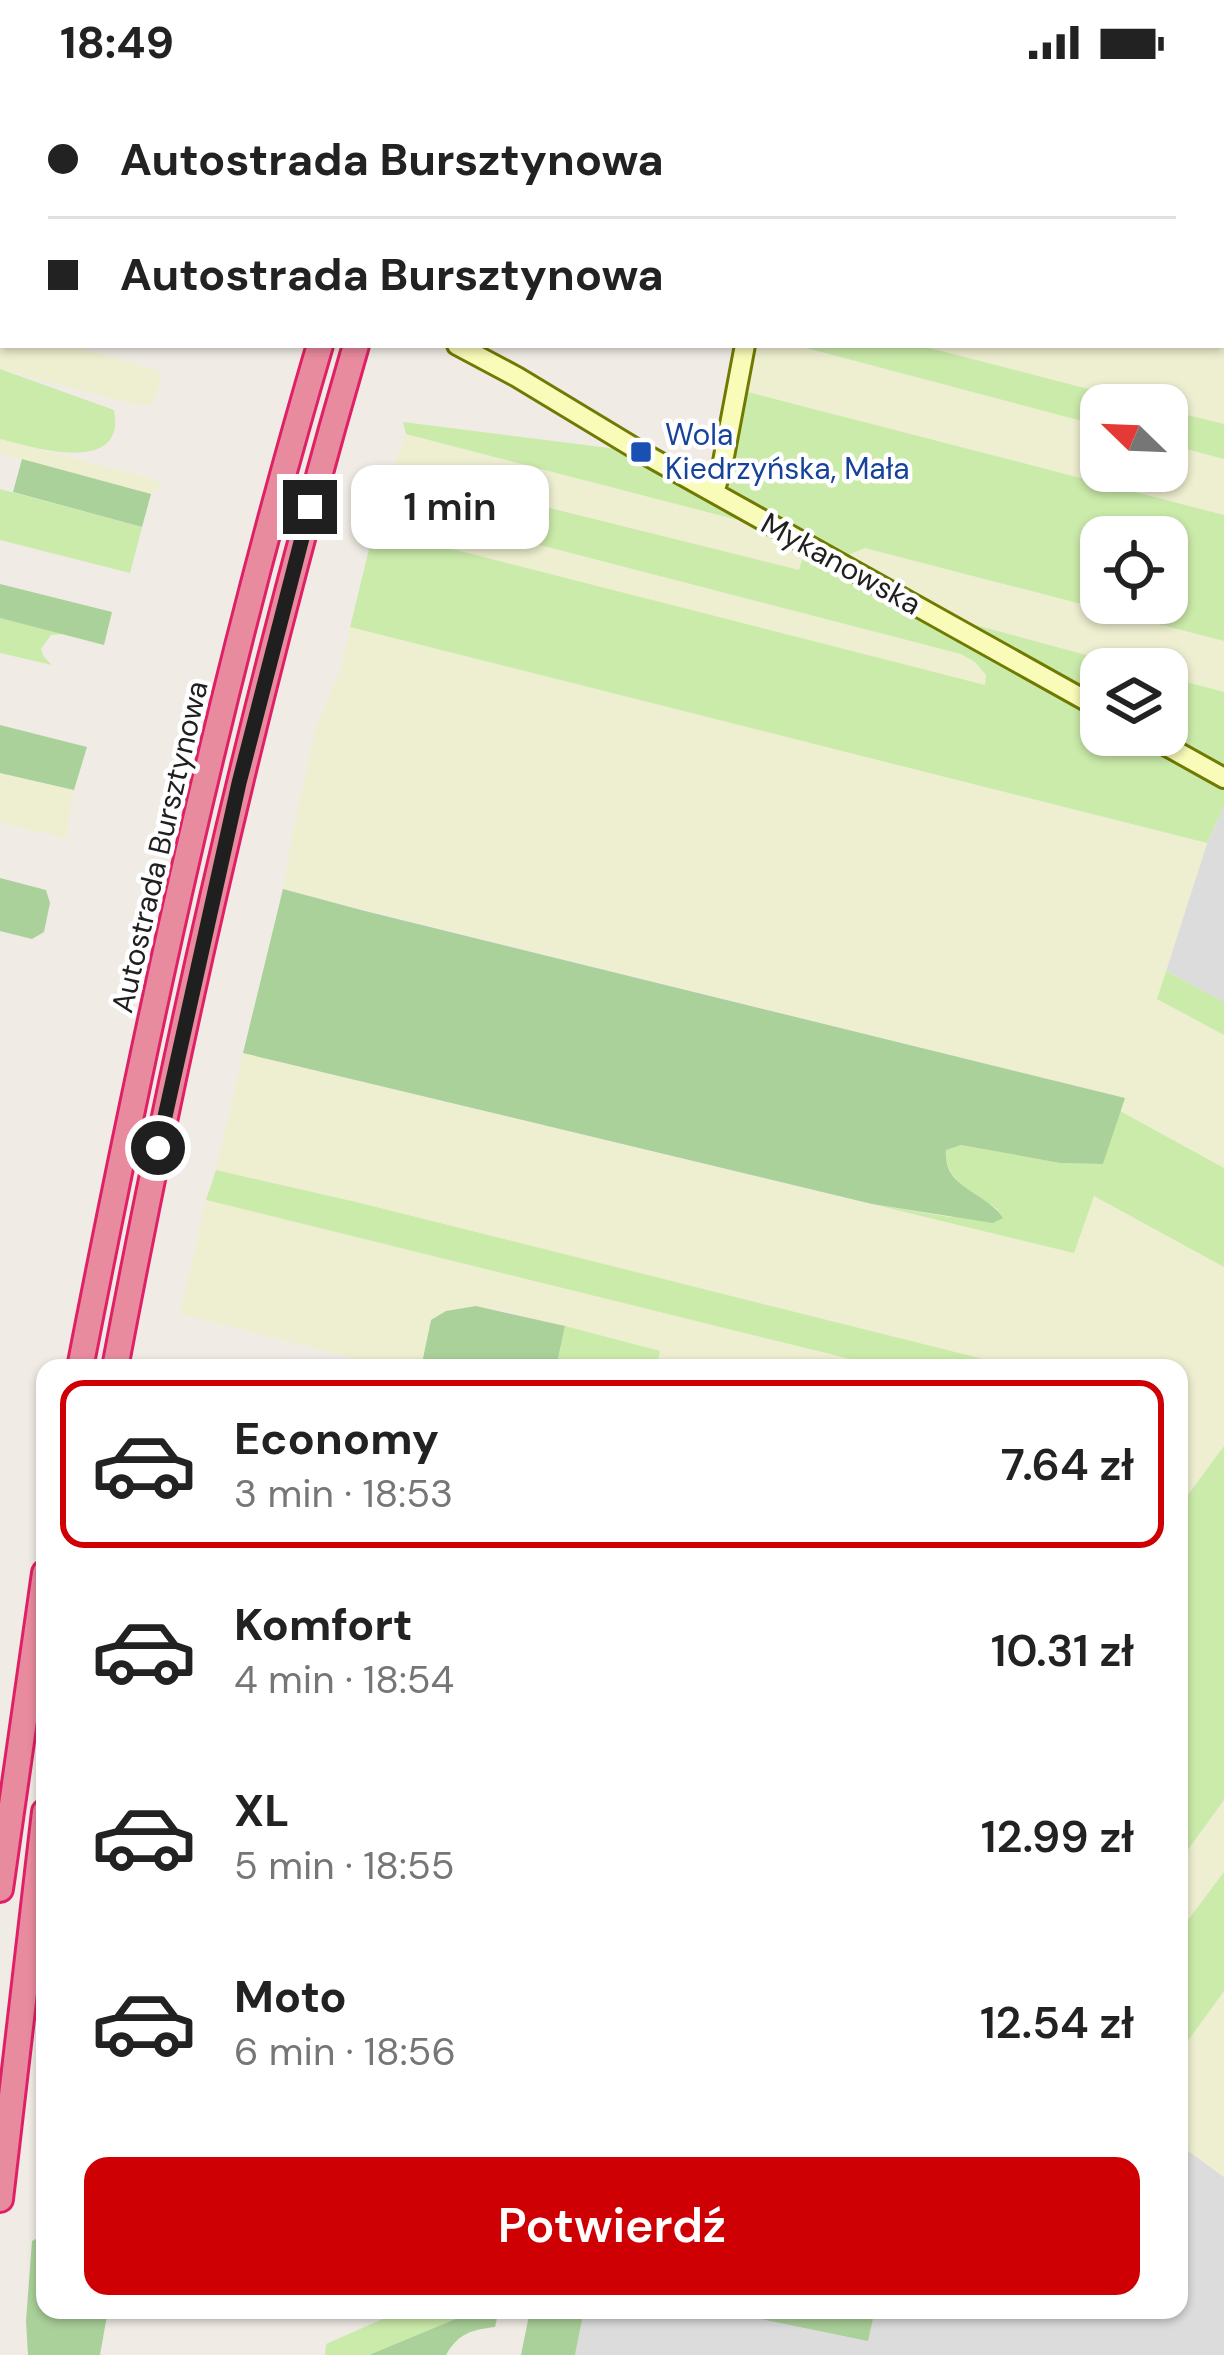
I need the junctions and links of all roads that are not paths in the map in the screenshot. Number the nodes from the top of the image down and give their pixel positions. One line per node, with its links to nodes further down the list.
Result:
1 (319, 348): 9 (highway, Autostrada Bursztynowa)
2 (355, 348): 10 (highway, Autostrada Bursztynowa)
3 (462, 348): 5 (main road, Mykanowska)
4 (744, 348): 5 (main road)
5 (714, 492): 6 (main road, Mykanowska)
6 (1080, 697)
7 (1185, 756): 8 (main road)
8 (1224, 778)
9 (82, 1359)
10 (117, 1359)
11 (36, 1636): 12 (highway)
12 (0, 1889)
13 (36, 1890): 14 (highway)
14 (0, 2200)

